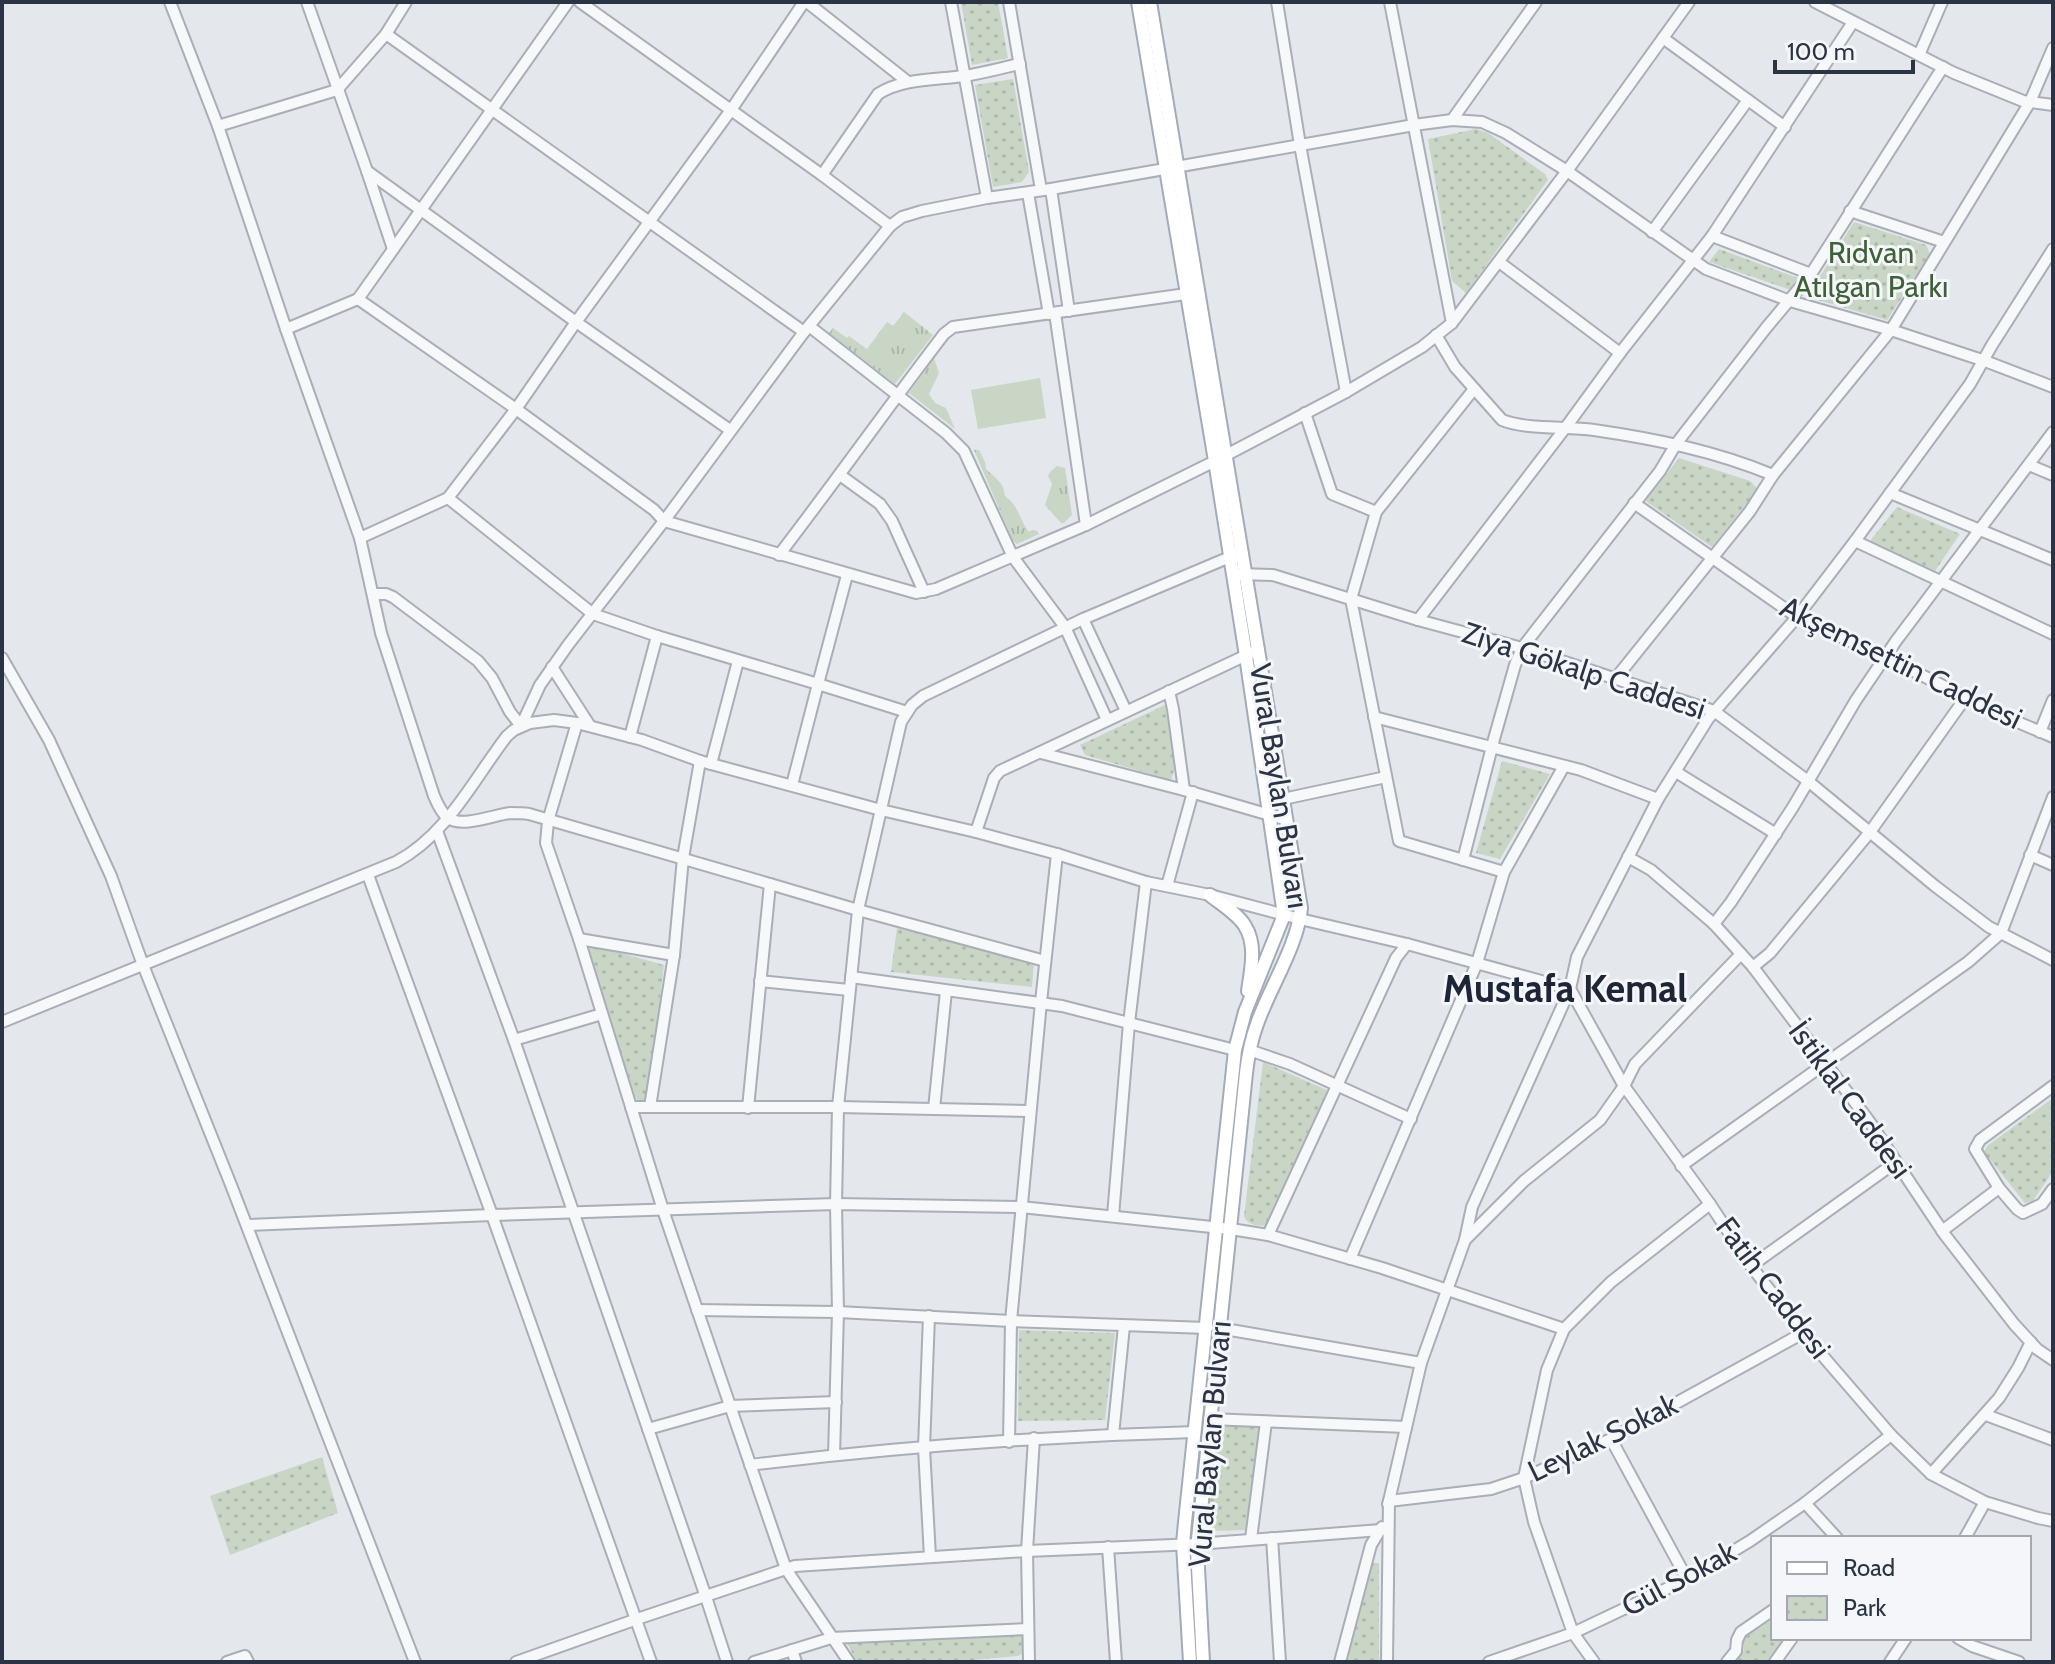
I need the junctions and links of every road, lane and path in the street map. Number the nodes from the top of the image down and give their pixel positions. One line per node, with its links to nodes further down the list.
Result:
1 (170, 2): 34 (street)
2 (307, 2): 26 (street)
3 (406, 2): 18 (street)
4 (568, 2): 30 (street)
5 (580, 2): 31 (street)
6 (951, 2): 24 (street)
7 (1009, 2): 22 (street)
8 (1138, 2): 37 (main road, Vural Baylan Bulvarı)
9 (1150, 2): 37 (main road, Vural Baylan Bulvarı)
10 (1277, 2): 36 (street)
11 (1390, 2): 33 (street)
12 (1536, 2): 32 (street)
13 (1689, 2): 19 (street)
14 (1942, 2): 21 (street)
15 (801, 3): 25 (street); 31 (street)
16 (1819, 3): 17 (street)
17 (1853, 22): 21 (street); 35 (street)
18 (386, 34): 26 (street); 30 (street)
19 (1663, 38): 27 (street); 39 (street)
20 (2053, 48): 28 (street)
21 (1919, 55): 23 (street)
22 (1020, 64): 24 (street); 41 (street)
23 (1943, 67): 28 (street); 45 (street)
24 (965, 76): 25 (street); 43 (street)
25 (908, 82): 40 (street)
26 (337, 90): 34 (street); 38 (street)
27 (1748, 100): 35 (street); 48 (street)
28 (2030, 102): 29 (street); 50 (street)
29 (2053, 105)
30 (492, 110): 44 (street); 46 (street)
31 (731, 110): 40 (street); 46 (street)
32 (1452, 120): 33 (street); 39 (street)
33 (1414, 125): 36 (street); 62 (street)
34 (218, 126): 63 (street)
35 (1785, 127): 49 (street)
36 (1300, 145): 37 (street); 71 (street)
37 (1172, 167): 41 (street); 56 (main road, Vural Baylan Bulvarı)
38 (367, 171): 44 (street); 51 (street)
39 (1567, 171): 48 (street); 54 (street)
40 (822, 175): 47 (street)
41 (1046, 190): 42 (street); 59 (street)
42 (1028, 193): 43 (street); 60 (street)
43 (987, 198): 47 (street)
44 (420, 209): 51 (street); 61 (street)
45 (1850, 211): 50 (street); 55 (street)
46 (649, 223): 61 (street); 64 (street)
47 (890, 226): 64 (street)
48 (1652, 232): 53 (street)
49 (1712, 236): 53 (street); 55 (street)
50 (1944, 242): 65 (street)
51 (393, 249): 57 (street)
52 (2053, 249): 68 (street)
53 (1692, 261): 58 (street); 67 (street)
54 (1499, 262): 62 (street); 67 (street)
55 (1811, 274): 58 (street)
56 (1193, 293): 59 (street); 79 (main road, Vural Baylan Bulvarı)
57 (358, 299): 63 (street); 73 (street)
58 (1790, 301): 65 (street); 78 (street)
59 (1069, 311): 60 (street)
60 (1052, 313): 72 (street); 89 (street)
61 (576, 322): 73 (street); 76 (street)
62 (1452, 323): 66 (street)
63 (286, 329): 91 (street)
64 (806, 329): 72 (street); 76 (street)
65 (1891, 330): 68 (street); 82 (street)
66 (1436, 335): 70 (street); 71 (street)
67 (1620, 353): 75 (street)
68 (1985, 361): 69 (street); 84 (street)
69 (2053, 387)
70 (1474, 389): 75 (street); 87 (street)
71 (1346, 392): 74 (street)
72 (898, 394): 81 (street); 95 (street)
73 (516, 409): 85 (street); 88 (street)
74 (1305, 413): 79 (street); 87 (street)
75 (1566, 427): 78 (street); 107 (street)
76 (730, 430): 88 (street)
77 (2053, 432): 80 (street)
78 (1676, 444): 82 (street); 86 (street)
79 (1220, 458): 89 (street); 93 (main road, Vural Baylan Bulvarı)
80 (2029, 465): 83 (street); 90 (street)
81 (840, 475): 94 (street); 101 (street)
82 (1773, 475): 96 (street)
83 (2053, 475)
84 (1890, 493): 90 (street); 92 (street)
85 (448, 498): 91 (street); 104 (street)
86 (1634, 503): 96 (street, Akşemsettin Caddesi); 111 (street)
87 (1376, 512): 103 (street)
88 (664, 521): 94 (street); 104 (street)
89 (1086, 525): 95 (street)
90 (1981, 529): 97 (street); 100 (street)
91 (360, 538): 102 (street)
92 (1855, 541): 100 (street); 105 (street)
93 (1236, 554): 98 (main road, Vural Baylan Bulvarı); 106 (street)
94 (779, 555): 99 (street)
95 (1013, 557): 101 (street); 108 (street)
96 (1713, 558): 105 (street, Akşemsettin Caddesi); 117 (street)
97 (2053, 560)
98 (1239, 574): 103 (street, Ziya Gökalp Caddesi); 112 (main road, Vural Baylan Bulvarı)
99 (847, 575): 101 (street); 118 (street)
100 (1942, 581): 109 (street); 113 (street)
101 (924, 592)
102 (373, 594): 128 (street); 147 (street)
103 (1351, 599): 107 (street, Ziya Gökalp Caddesi); 125 (street)
104 (593, 614): 110 (street); 116 (street)
105 (1797, 617): 113 (street, Akşemsettin Caddesi); 123 (street)
106 (1083, 619): 108 (street); 122 (street)
107 (1418, 620): 111 (street, Ziya Gökalp Caddesi)
108 (1065, 627): 124 (street); 126 (street)
109 (2053, 634)
110 (657, 636): 115 (street); 131 (street)
111 (1522, 648): 117 (street, Ziya Gökalp Caddesi); 133 (street)
112 (1252, 653): 119 (street); 143 (main road, Vural Baylan Bulvarı); 146 (main road, Vural Baylan Bulvarı)
113 (1885, 657): 120 (street, Akşemsettin Caddesi); 139 (street)
114 (2, 658): 178 (street)
115 (738, 661): 118 (street); 135 (street)
116 (552, 667): 128 (street); 129 (street)
117 (1616, 678): 123 (street, Ziya Gökalp Caddesi)
118 (818, 684): 124 (street); 140 (street)
119 (1169, 691): 122 (street); 141 (street)
120 (1966, 697): 130 (street, Akşemsettin Caddesi); 152 (street)
121 (2053, 700): 130 (street)
122 (1126, 711): 126 (street)
123 (1714, 711): 137 (street); 139 (street, Ziya Gökalp Caddesi)
124 (907, 712): 145 (street)
125 (1374, 717): 133 (street); 138 (street)
126 (1107, 720): 134 (street)
127 (577, 723): 128 (street); 129 (street); 149 (street)
128 (521, 726): 147 (street)
129 (590, 726): 131 (street)
130 (2040, 732): 132 (street, Akşemsettin Caddesi)
131 (630, 737): 135 (street)
132 (2053, 737)
133 (1492, 746): 136 (street); 158 (street)
134 (1041, 753): 141 (street); 151 (street)
135 (705, 763): 140 (street); 157 (street)
136 (1564, 766): 144 (street); 160 (street)
137 (1676, 772): 144 (street); 153 (street)
138 (1386, 777): 143 (street); 158 (street)
139 (1808, 781): 152 (street, Ziya Gökalp Caddesi); 153 (street)
140 (792, 785): 145 (street)
141 (1188, 791): 146 (street); 164 (street)
142 (2053, 797): 155 (street)
143 (1283, 799): 148 (main road, Vural Baylan Bulvarı)
144 (1658, 799): 156 (street)
145 (881, 810): 151 (street); 166 (street)
146 (1270, 815): 148 (street); 167 (main road, Vural Baylan Bulvarı)
147 (448, 818): 149 (street); 150 (street)
148 (1287, 820): 168 (main road, Vural Baylan Bulvarı)
149 (548, 821): 157 (street); 171 (street)
150 (437, 831): 161 (street); 190 (street)
151 (976, 832): 154 (street)
152 (1870, 832): 170 (street, Ziya Gökalp Caddesi); 179 (street)
153 (1776, 834): 169 (street)
154 (1057, 854): 162 (street); 176 (street)
155 (2030, 855): 159 (street); 170 (street)
156 (1628, 857): 169 (street, İstiklal Caddesi); 182 (street)
157 (683, 858): 163 (street); 174 (street)
158 (1463, 860): 160 (street)
159 (2053, 865)
160 (1504, 872): 177 (street)
161 (368, 875): 178 (street); 213 (street)
162 (1146, 882): 164 (street); 189 (street)
163 (770, 884): 166 (street); 181 (street)
164 (1167, 886): 165 (street)
165 (1210, 895): 167 (street); 186 (main road)
166 (858, 910): 176 (street); 180 (street)
167 (1284, 915): 168 (street); 186 (main road, Vural Baylan Bulvarı)
168 (1300, 919): 172 (street); 192 (main road, Vural Baylan Bulvarı)
169 (1714, 924): 173 (street, İstiklal Caddesi)
170 (2001, 933): 175 (street, Ziya Gökalp Caddesi); 193 (street)
171 (579, 939): 174 (street); 187 (street)
172 (1407, 944): 177 (street); 194 (street)
173 (1741, 954): 179 (street, İstiklal Caddesi); 195 (street)
174 (674, 955): 198 (street)
175 (2053, 960)
176 (1045, 961): 185 (street)
177 (1477, 963): 182 (street); 203 (street)
178 (143, 965): 188 (street); 215 (street)
179 (1753, 967): 193 (street, İstiklal Caddesi)
180 (851, 977): 183 (street); 184 (street)
181 (760, 981): 183 (street); 200 (street)
182 (1570, 989): 195 (street, Fatih Caddesi); 219 (street)
183 (849, 990): 199 (street)
184 (946, 991): 185 (street); 201 (street)
185 (1041, 1002): 189 (street); 202 (street)
186 (1245, 1012): 191 (main road, Vural Baylan Bulvarı)
187 (602, 1014): 190 (street); 197 (street)
188 (2, 1022)
189 (1129, 1023): 191 (street); 214 (street)
190 (514, 1040): 212 (street)
191 (1235, 1050): 216 (main road, Vural Baylan Bulvarı)
192 (1249, 1050): 194 (street); 216 (main road, Vural Baylan Bulvarı)
193 (1825, 1063): 204 (street, İstiklal Caddesi); 205 (street)
194 (1337, 1086): 203 (street); 218 (street)
195 (1624, 1086): 205 (street, Fatih Caddesi); 219 (street)
196 (2053, 1086): 206 (street)
197 (631, 1107): 198 (street); 211 (street)
198 (650, 1107): 200 (street)
199 (838, 1107): 200 (street); 201 (street); 208 (street)
200 (748, 1108)
201 (934, 1109): 202 (street)
202 (1030, 1111): 210 (street)
203 (1411, 1119): 220 (street)
204 (1896, 1162): 217 (street, İstiklal Caddesi); 221 (street)
205 (1681, 1166): 209 (street, Fatih Caddesi)
206 (1999, 1188): 207 (street); 217 (street)
207 (2053, 1189)
208 (836, 1204): 210 (street); 211 (street); 224 (street)
209 (1710, 1204): 221 (street, Fatih Caddesi); 229 (street)
210 (1021, 1207): 214 (street); 226 (street)
211 (663, 1210): 212 (street); 223 (street)
212 (574, 1213): 213 (street); 240 (street)
213 (492, 1215): 215 (street); 271 (street)
214 (1113, 1216): 216 (street)
215 (247, 1225): 281 (street)
216 (1224, 1228): 218 (street); 228 (main road, Vural Baylan Bulvarı)
217 (1942, 1231): 231 (street, İstiklal Caddesi)
218 (1268, 1235): 220 (street)
219 (1465, 1240): 222 (street)
220 (1350, 1259): 222 (street)
221 (1751, 1266): 230 (street, Fatih Caddesi)
222 (1446, 1290): 229 (street); 233 (street)
223 (697, 1310): 224 (street); 235 (street)
224 (838, 1312): 225 (street); 234 (street)
225 (929, 1316): 226 (street); 248 (street)
226 (1011, 1321): 227 (street); 247 (street)
227 (1124, 1326): 228 (street); 242 (street)
228 (1213, 1328): 233 (street); 237 (main road, Vural Baylan Bulvarı); 241 (main road, Vural Baylan Bulvarı)
229 (1564, 1329): 252 (street)
230 (1803, 1333): 243 (street, Fatih Caddesi); 245 (street, Leylak Sokak)
231 (2031, 1342): 232 (street, İstiklal Caddesi); 236 (street)
232 (2053, 1360)
233 (1421, 1363): 239 (street)
234 (836, 1402): 235 (street); 249 (street)
235 (730, 1406): 240 (street); 250 (street)
236 (1986, 1415): 246 (street); 251 (street)
237 (1209, 1419): 238 (street); 263 (main road, Vural Baylan Bulvarı)
238 (1266, 1422): 239 (street); 261 (street)
239 (1406, 1427): 253 (street)
240 (648, 1429): 269 (street)
241 (1195, 1432): 242 (street); 262 (main road, Vural Baylan Bulvarı)
242 (1113, 1435): 244 (street)
243 (1891, 1435): 251 (street, Fatih Caddesi); 255 (street, Gül Sokak)
244 (1034, 1438): 247 (street); 265 (street)
245 (1611, 1439): 252 (street, Leylak Sokak); 268 (street)
246 (2053, 1440)
247 (1009, 1442): 248 (street)
248 (924, 1448): 249 (street); 266 (street)
249 (834, 1455): 250 (street)
250 (750, 1465): 267 (street)
251 (1931, 1474): 254 (street, Fatih Caddesi)
252 (1524, 1478): 253 (street, Leylak Sokak); 273 (street)
253 (1389, 1501): 257 (street); 294 (street)
254 (1985, 1502): 256 (street, Fatih Caddesi); 259 (street)
255 (1805, 1503): 258 (street); 268 (street, Gül Sokak)
256 (2053, 1523)
257 (1381, 1530): 260 (street); 293 (street)
258 (1835, 1536)
259 (1966, 1536)
260 (1272, 1538): 261 (street); 292 (street)
261 (1251, 1539): 263 (street)
262 (1183, 1544): 263 (street); 264 (street); 290 (main road, Vural Baylan Bulvarı)
263 (1197, 1544): 291 (main road, Vural Baylan Bulvarı)
264 (1108, 1547): 265 (street); 289 (street)
265 (1027, 1551): 266 (street); 272 (street)
266 (930, 1557): 267 (street)
267 (786, 1569): 269 (street); 274 (street)
268 (1687, 1579): 273 (street, Gül Sokak)
269 (706, 1597): 271 (street); 284 (street)
270 (1771, 1611): 297 (street)
271 (637, 1619): 282 (street); 283 (street)
272 (1028, 1629): 274 (street); 288 (street)
273 (1573, 1633): 295 (street, Gül Sokak); 296 (street)
274 (831, 1638): 278 (street); 287 (street)
275 (1791, 1640): 298 (street)
276 (1905, 1640): 299 (street)
277 (1962, 1640): 300 (street)
278 (792, 1650): 285 (street); 286 (street)
279 (227, 1662): 280 (street)
280 (248, 1662)
281 (415, 1662)
282 (516, 1662)
283 (651, 1662)
284 (727, 1662)
285 (754, 1662)
286 (796, 1662)
287 (849, 1662)
288 (1029, 1662)
289 (1116, 1662)
290 (1190, 1662)
291 (1203, 1662)
292 (1280, 1662)
293 (1340, 1662)
294 (1387, 1662)
295 (1489, 1662)
296 (1594, 1662)
297 (1727, 1662)
298 (1775, 1662)
299 (1890, 1662)
300 (2019, 1662)

